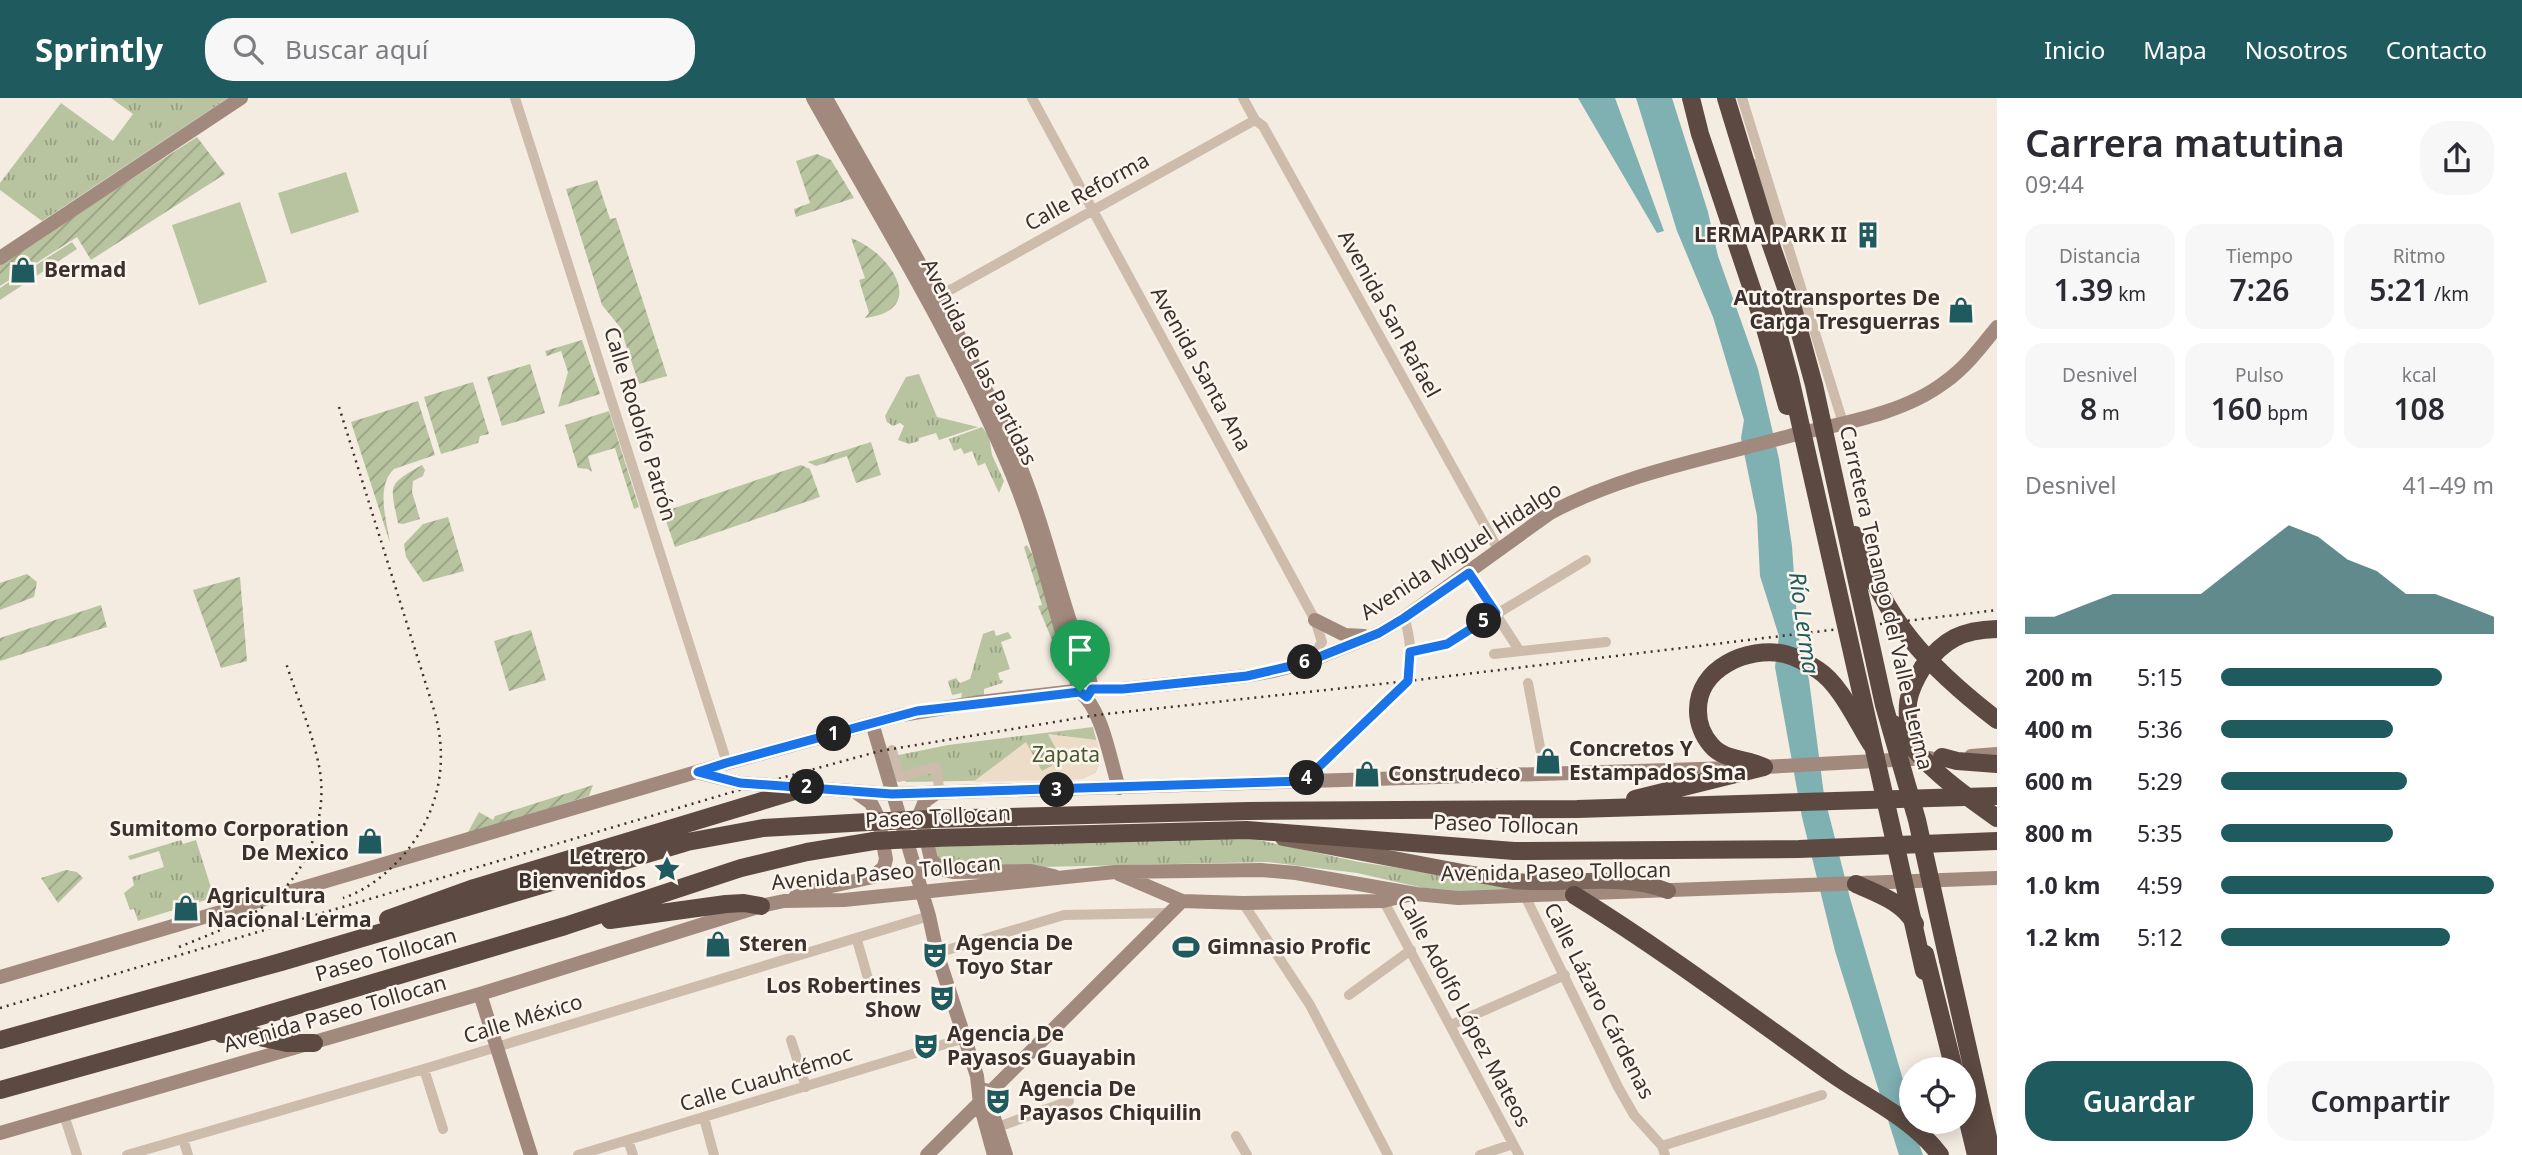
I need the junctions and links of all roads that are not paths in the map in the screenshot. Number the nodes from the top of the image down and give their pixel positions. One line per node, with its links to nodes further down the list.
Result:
1 (241, 98): 13 (main road)
2 (515, 98): 41 (street, Calle Rodolfo Patrón)
3 (813, 98): 33 (main road, Avenida de las Partidas)
4 (826, 98): 15 (main road, Avenida de las Partidas)
5 (1032, 98): 12 (street, Avenida Santa Ana)
6 (1243, 98): 11 (street, Avenida San Rafael)
7 (1691, 98): 18 (highway)
8 (1701, 98): 36 (highway, bridge)
9 (1728, 98): 14 (street); 55 (highway, Carretera Tenango del Valle - Lerma, bridge)
10 (1742, 98): 17 (street)
11 (1255, 120): 12 (street, Calle Reforma); 19 (street, Avenida San Rafael)
12 (1093, 211): 15 (street, Calle Reforma); 24 (street, Avenida Santa Ana)
13 (0, 258)
14 (1797, 289): 34 (highway, bridge)
15 (937, 295): 33 (main road, Avenida de las Partidas)
16 (1997, 327): 17 (main road, Avenida Miguel Hidalgo, bridge)
17 (1843, 423): 18 (main road, Avenida Miguel Hidalgo, bridge)
18 (1793, 435): 19 (main road, Avenida Miguel Hidalgo); 54 (highway, bridge)
19 (1499, 551): 21 (main road, Avenida Miguel Hidalgo)
20 (1586, 560): 22 (street)
21 (1469, 573): 22 (street); 23 (main road, Avenida Miguel Hidalgo)
22 (1496, 613): 28 (street); 29 (street)
23 (1404, 618): 26 (main road, Avenida Miguel Hidalgo); 29 (street)
24 (1315, 620): 26 (main road); 31 (street, Avenida Santa Ana)
25 (1997, 629): 40 (highway, bridge)
26 (1379, 633): 31 (main road, Avenida Miguel Hidalgo)
27 (1606, 642): 28 (street)
28 (1519, 650): 30 (street)
29 (1410, 652): 46 (street)
30 (1494, 654)
31 (1311, 660): 33 (main road, Avenida Miguel Hidalgo)
32 (1528, 683): 45 (street)
33 (1086, 693): 35 (main road, Avenida Miguel Hidalgo); 48 (main road, Avenida de las Partidas)
34 (1997, 720)
35 (872, 723): 41 (main road); 50 (main road)
36 (1872, 746): 43 (highway); 92 (highway, bridge)
37 (892, 750): 51 (street)
38 (1997, 754): 39 (main road)
39 (1942, 757): 40 (main road); 42 (highway)
40 (1912, 758): 43 (main road, bridge); 55 (highway)
41 (726, 763): 44 (main road)
42 (1997, 764)
43 (1773, 766): 45 (main road); 53 (highway)
44 (698, 772): 47 (main road); 81 (main road)
45 (1545, 774): 46 (main road)
46 (1304, 781): 48 (main road)
47 (808, 788): 49 (main road); 79 (highway)
48 (1119, 788): 51 (main road)
49 (855, 792): 50 (main road); 68 (main road)
50 (892, 794): 51 (main road); 63 (main road)
51 (937, 794): 60 (main road)
52 (1997, 796): 53 (highway, Paseo Tollocan)
53 (1577, 809): 79 (highway, Paseo Tollocan, bridge)
54 (1997, 818)
55 (1916, 820): 129 (highway, Carretera Tenango del Valle - Lerma, bridge)
56 (1247, 830): 57 (highway, Paseo Tollocan); 64 (main road); 75 (highway, Paseo Tollocan, bridge)
57 (1997, 841)
58 (1115, 872): 60 (main road, Avenida Paseo Tollocan); 62 (main road, Avenida Paseo Tollocan); 69 (main road)
59 (1997, 878): 61 (main road, Avenida Paseo Tollocan)
60 (1061, 879): 63 (main road, Avenida Paseo Tollocan)
61 (1853, 884): 64 (main road, Avenida Paseo Tollocan); 93 (highway)
62 (1374, 886): 65 (main road, Avenida Paseo Tollocan); 70 (street, Calle Adolfo López Mateos)
63 (922, 891): 68 (main road, Avenida Paseo Tollocan); 74 (main road)
64 (1668, 891): 66 (main road, Avenida Paseo Tollocan)
65 (1416, 894): 67 (main road, Avenida Paseo Tollocan); 70 (main road)
66 (1574, 895): 67 (main road, Avenida Paseo Tollocan); 126 (highway)
67 (1525, 896): 80 (street, Calle Lázaro Cárdenas)
68 (784, 901): 72 (main road, Avenida Paseo Tollocan)
69 (1182, 901): 71 (main road); 73 (main road)
70 (1383, 901): 71 (main road); 77 (street, Calle Adolfo López Mateos)
71 (1243, 903): 123 (street)
72 (761, 906): 75 (highway); 83 (main road, Avenida Paseo Tollocan)
73 (1169, 913): 78 (street); 98 (main road)
74 (929, 916): 76 (street, Calle México); 78 (main road)
75 (565, 926): 86 (highway, Paseo Tollocan)
76 (857, 940): 82 (street); 91 (street, Calle México)
77 (1411, 950): 84 (street); 85 (street, Calle Adolfo López Mateos)
78 (937, 953): 87 (main road)
79 (281, 962): 88 (highway, Paseo Tollocan)
80 (1565, 975): 85 (street); 111 (street, Calle Lázaro Cárdenas)
81 (0, 977)
82 (870, 982)
83 (480, 994): 90 (main road, Avenida Paseo Tollocan); 91 (main road)
84 (1349, 995)
85 (1451, 1026): 110 (street, Calle Adolfo López Mateos)
86 (197, 1035): 90 (highway); 96 (highway, Paseo Tollocan)
87 (965, 1038): 95 (street, Calle Cuauhtémoc); 98 (main road)
88 (0, 1040)
89 (791, 1040): 95 (street)
90 (314, 1043): 100 (main road, Avenida Paseo Tollocan)
91 (497, 1047): 94 (street, Calle México); 115 (main road)
92 (1945, 1057)
93 (1951, 1057)
94 (424, 1069): 103 (street); 108 (street, Calle México)
95 (806, 1087): 101 (street, Calle Cuauhtémoc)
96 (0, 1090)
97 (1822, 1095): 111 (street)
98 (984, 1099): 102 (main road); 119 (main road); 120 (main road)
99 (1069, 1101): 102 (street)
100 (64, 1115): 104 (main road, Avenida Paseo Tollocan); 112 (street)
101 (704, 1118): 109 (street, Calle Cuauhtémoc); 118 (street)
102 (998, 1128): 121 (main road)
103 (443, 1129)
104 (0, 1133)
105 (1964, 1134): 127 (highway)
106 (1971, 1134): 128 (highway)
107 (1237, 1136): 122 (street)
108 (183, 1139): 113 (street, Calle México); 114 (street)
109 (628, 1140): 116 (street, Calle Cuauhtémoc); 117 (street)
110 (1513, 1144): 124 (street); 125 (street, Calle Adolfo López Mateos)
111 (1663, 1153)
112 (77, 1155)
113 (127, 1155)
114 (188, 1155)
115 (531, 1155)
116 (581, 1155)
117 (633, 1155)
118 (714, 1155)
119 (927, 1155)
120 (994, 1155)
121 (1006, 1155)
122 (1247, 1155)
123 (1388, 1155)
124 (1480, 1155)
125 (1519, 1155)
126 (1940, 1155)
127 (1969, 1155)
128 (1976, 1155)
129 (1992, 1155)

